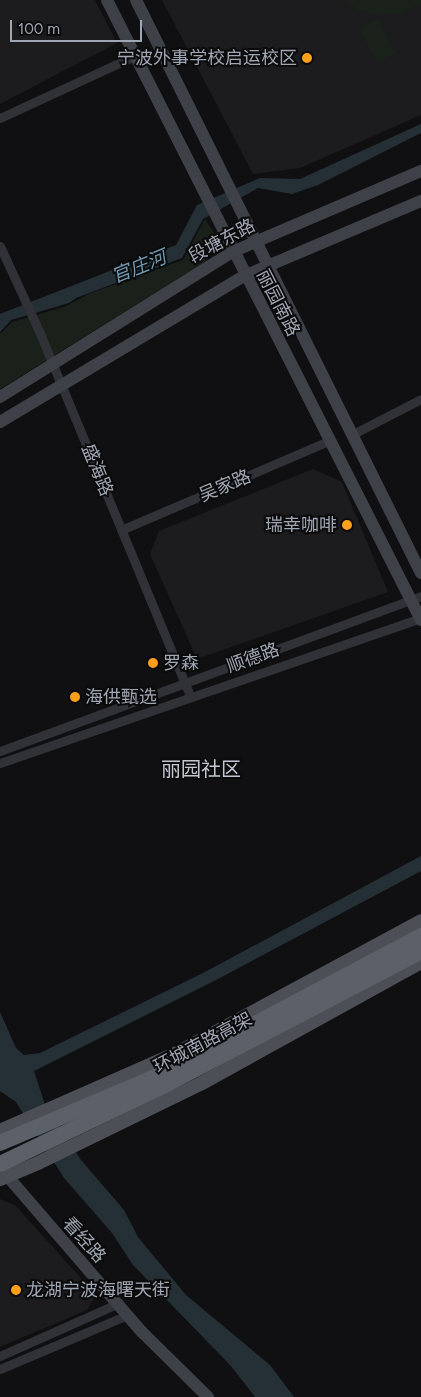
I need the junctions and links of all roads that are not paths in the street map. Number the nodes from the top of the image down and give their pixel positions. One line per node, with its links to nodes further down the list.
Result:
1 (107, 0): 3 (main road, 丽园南路)
2 (136, 0): 7 (main road, 丽园南路)
3 (134, 56): 4 (street); 9 (main road, 丽园南路)
4 (0, 118)
5 (421, 172): 7 (main road, 段塘东路)
6 (421, 201): 10 (main road)
7 (258, 241): 9 (main road, 段塘东路); 10 (main road, 丽园南路)
8 (0, 246): 12 (street, 盛海路)
9 (232, 252): 11 (main road, 丽园南路); 12 (main road, 段塘东路)
10 (269, 265): 11 (main road); 17 (main road, 丽园南路)
11 (244, 276): 13 (main road); 18 (main road, 丽园南路)
12 (53, 364): 13 (street, 盛海路); 14 (main road, 段塘东路)
13 (61, 384): 16 (main road); 19 (street, 盛海路)
14 (0, 397)
15 (421, 399): 17 (street)
16 (0, 422)
17 (353, 434): 20 (main road, 丽园南路)
18 (329, 442): 19 (street, 吴家路); 21 (main road, 丽园南路)
19 (121, 530): 23 (street, 盛海路)
20 (421, 573)
21 (416, 598): 22 (main road, 丽园南路); 23 (street, 顺德路)
22 (421, 619): 24 (street, 顺德路)
23 (184, 682): 24 (street, 盛海路); 25 (street, 顺德路)
24 (190, 696): 26 (street, 顺德路)
25 (0, 751)
26 (0, 764)
27 (421, 921): 31 (main road)
28 (421, 936): 31 (highway, 环城南路高架)
29 (421, 951): 32 (highway, 环城南路高架)
30 (421, 962): 32 (main road)
31 (0, 1135)
32 (2, 1172): 33 (main road, 看经路)
33 (117, 1304): 34 (main road, 看经路); 35 (street)
34 (127, 1315): 36 (street); 37 (main road, 看经路)
35 (0, 1356)
36 (0, 1369)
37 (208, 1397)

